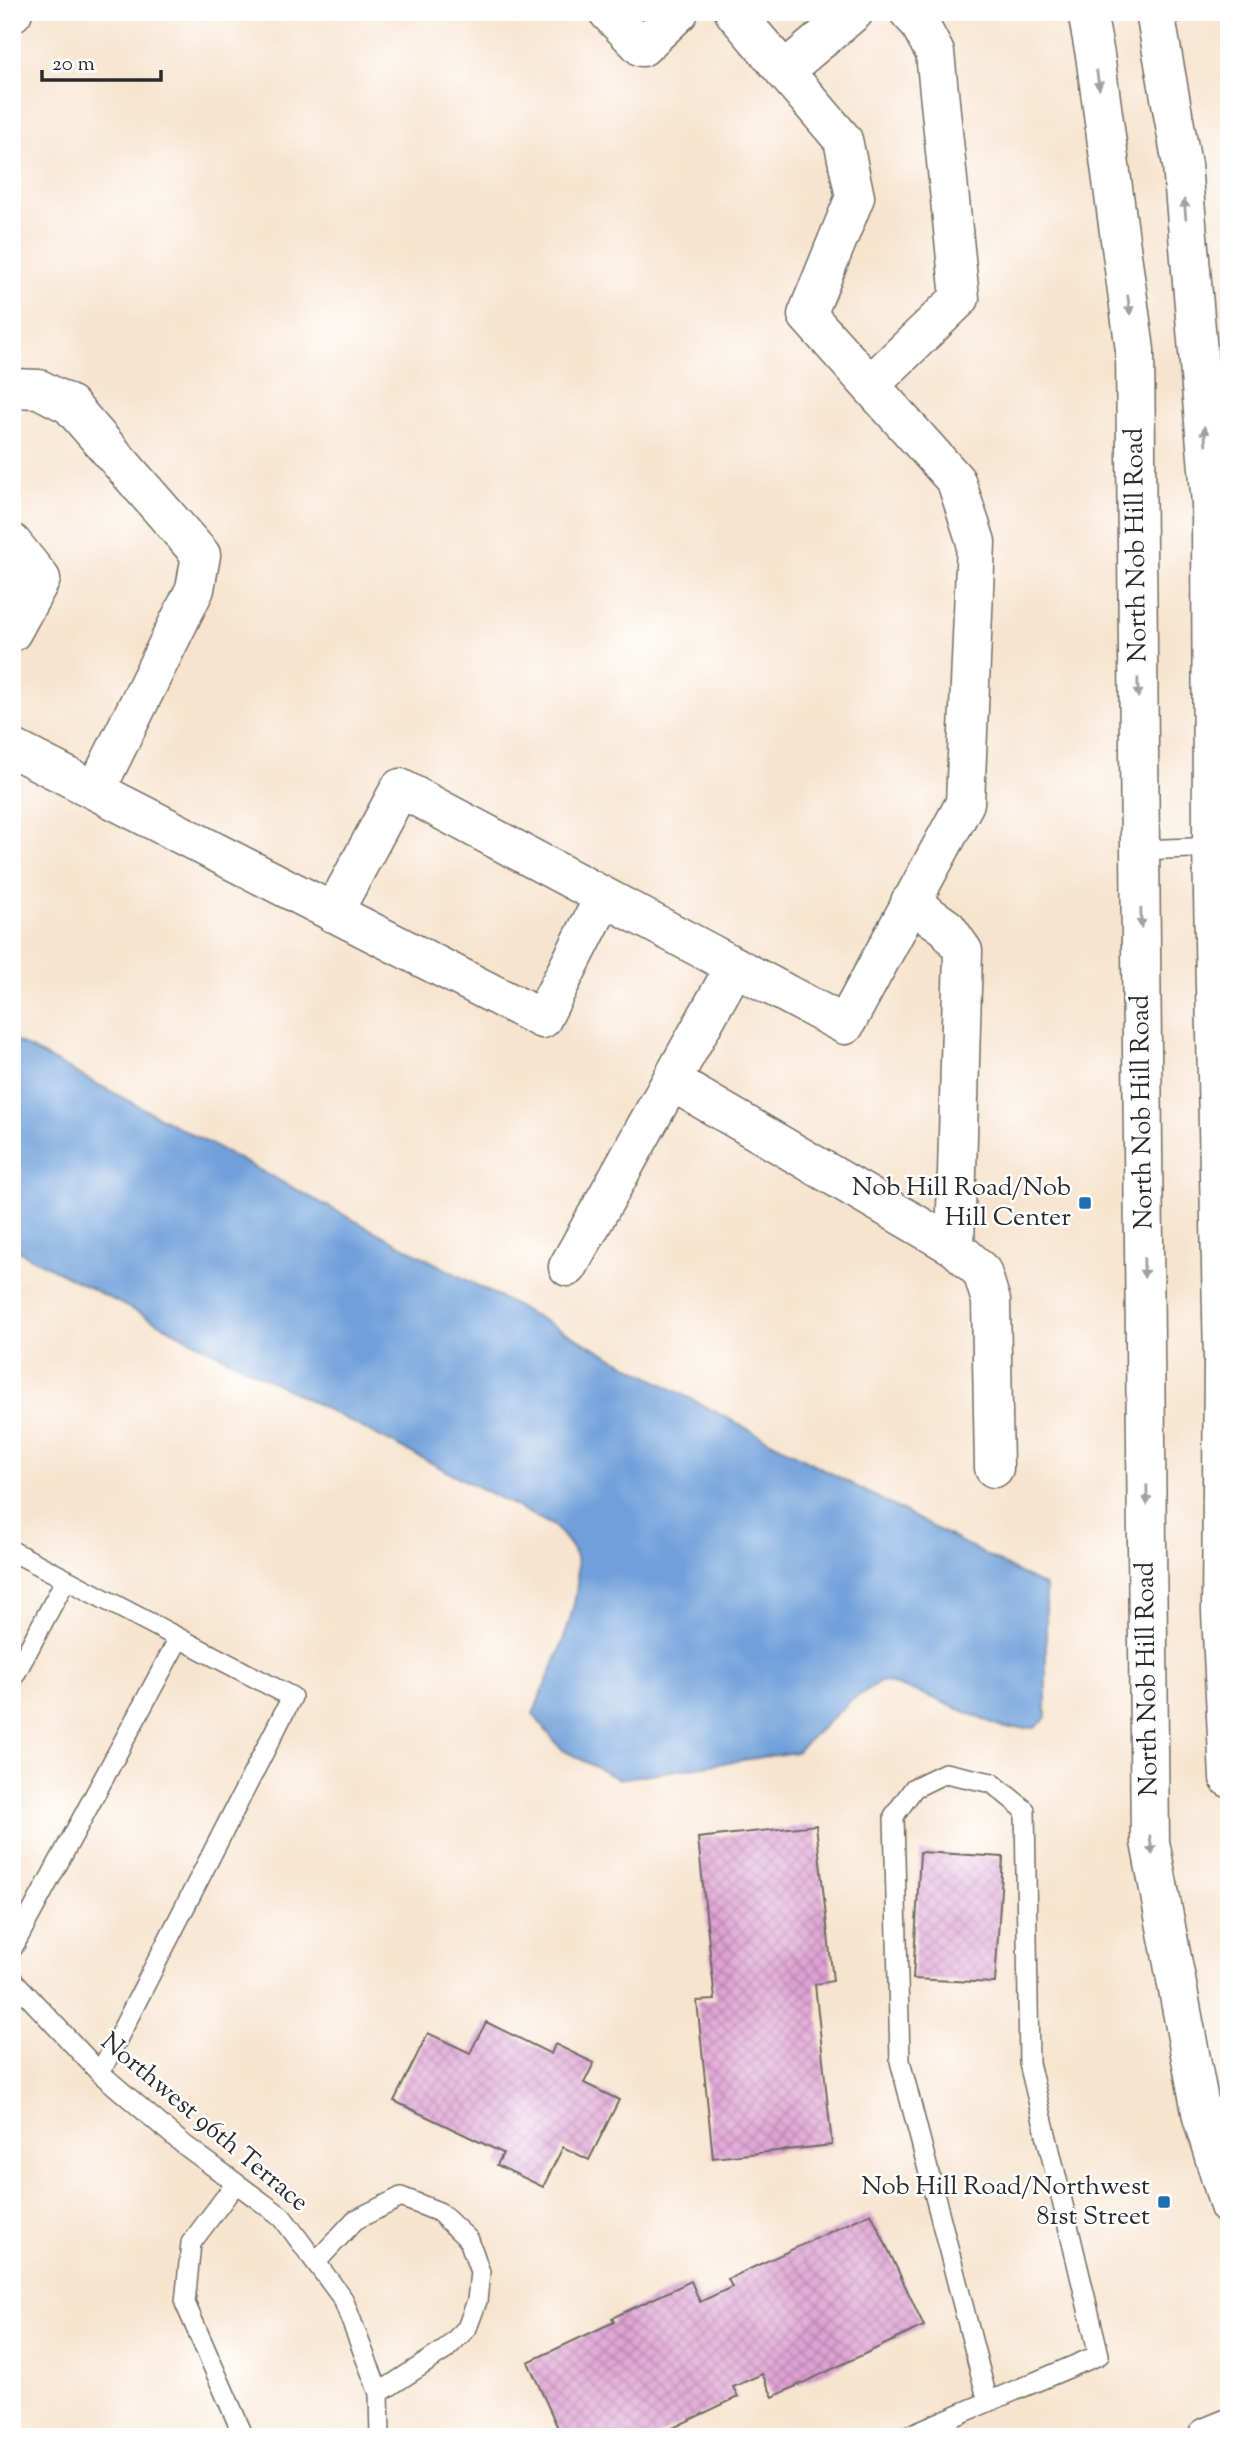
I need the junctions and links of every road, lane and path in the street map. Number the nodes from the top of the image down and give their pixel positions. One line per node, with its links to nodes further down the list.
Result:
1 (608, 12): 2 (street)
2 (679, 12)
3 (734, 12): 8 (street)
4 (854, 12): 8 (street)
5 (909, 12): 9 (street)
6 (1087, 12): 16 (street, North Nob Hill Road, one-way to 16)
7 (1155, 12): 15 (street, one-way to 7)
8 (784, 71): 9 (street)
9 (870, 385): 18 (street)
10 (12, 388): 14 (street)
11 (12, 543): 12 (street)
12 (12, 632)
13 (12, 748): 14 (street)
14 (96, 790): 19 (street)
15 (1220, 847): 16 (lane); 24 (street)
16 (1140, 850): 35 (street, North Nob Hill Road, one-way to 35)
17 (604, 897): 19 (street); 19 (street); 20 (street)
18 (911, 902): 20 (street); 22 (street)
19 (333, 912)
20 (735, 966): 21 (street)
21 (671, 1082): 22 (street); 23 (street)
22 (954, 1247): 25 (street)
23 (568, 1267)
24 (1226, 1360): 30 (street)
25 (994, 1468)
26 (12, 1551): 27 (lane)
27 (66, 1579): 28 (lane); 29 (lane)
28 (179, 1638): 31 (lane); 33 (lane)
29 (12, 1680)
30 (1229, 1778)
31 (12, 1949)
32 (12, 1979): 33 (lane, Northwest 96th Terrace)
33 (100, 2073): 34 (lane, Northwest 96th Terrace)
34 (236, 2183): 36 (lane, Northwest 96th Terrace); 40 (lane)
35 (1229, 2206)
36 (316, 2262): 37 (lane, Northwest 96th Terrace); 37 (lane)
37 (379, 2393): 41 (lane, Northwest 96th Terrace)
38 (988, 2402): 38 (lane); 42 (lane)
39 (1229, 2428): 43 (street)
40 (244, 2437)
41 (380, 2437)
42 (905, 2437)
43 (1207, 2437)

